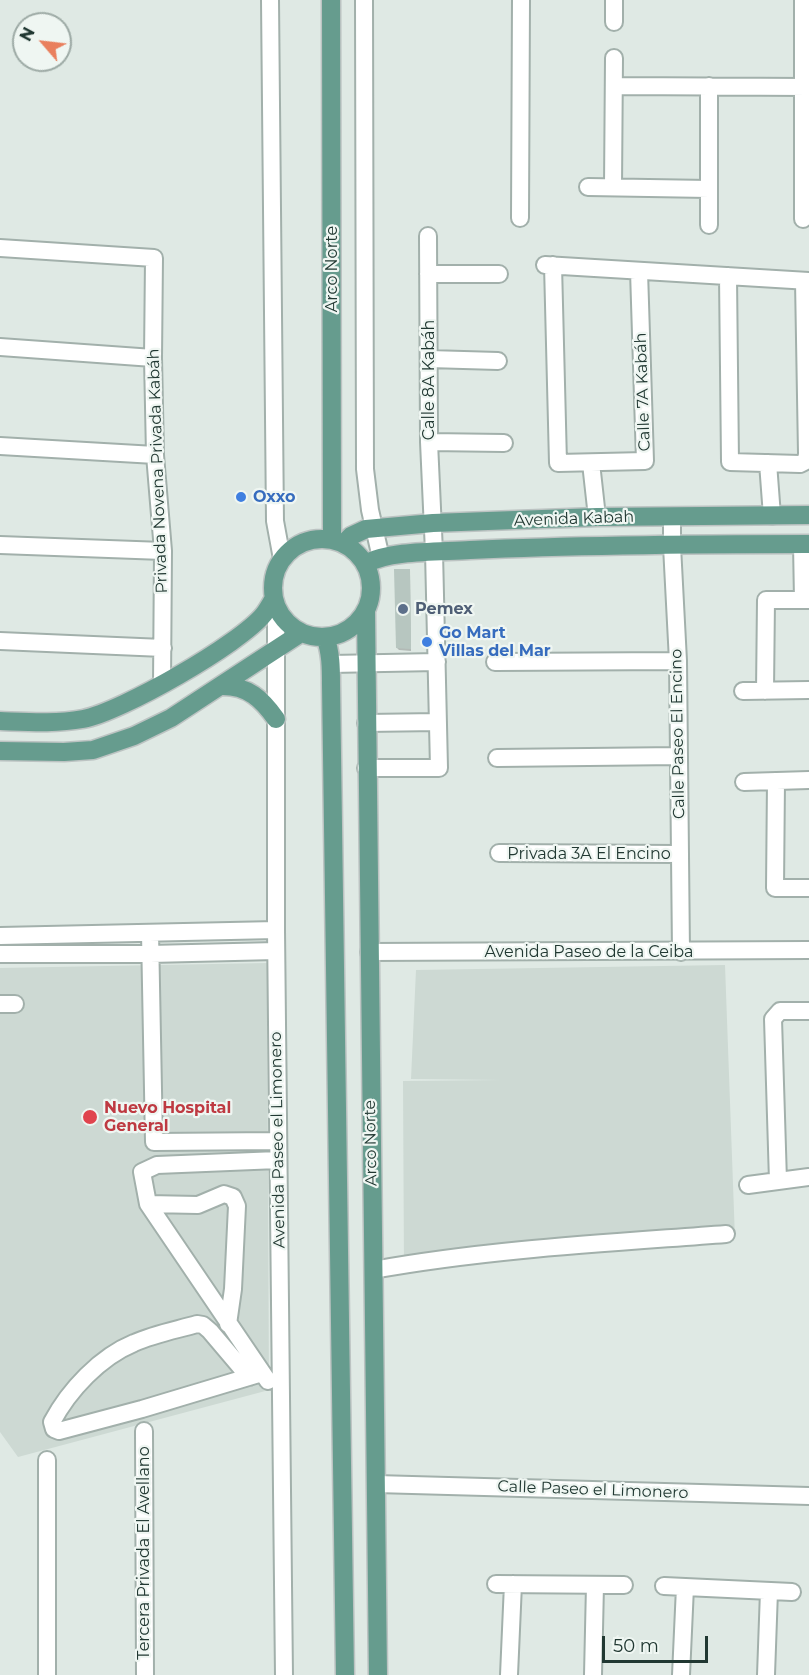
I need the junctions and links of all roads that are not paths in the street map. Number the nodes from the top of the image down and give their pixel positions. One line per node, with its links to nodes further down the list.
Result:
1 (270, 0): 47 (street)
2 (331, 0): 41 (main road, Arco Norte)
3 (364, 0): 40 (street)
4 (521, 0): 15 (street)
5 (614, 0): 7 (street)
6 (803, 0): 11 (street)
7 (614, 22)
8 (614, 58): 9 (street)
9 (614, 86): 10 (street); 13 (street)
10 (709, 87): 11 (street); 14 (street)
11 (806, 87): 16 (street)
12 (588, 187): 13 (street)
13 (613, 187): 14 (street)
14 (709, 189): 17 (street)
15 (520, 218)
16 (803, 219)
17 (709, 225)
18 (428, 236): 21 (street, Calle 8A Kabáh)
19 (0, 248): 26 (street, Privada Novena Privada Kabáh)
20 (639, 271): 23 (street, Calle 7A Kabáh); 33 (street, Calle 7A Kabáh); 33 (street, Calle 7A Kabáh)
21 (428, 274): 22 (street); 27 (street, Calle 8A Kabáh)
22 (499, 274)
23 (728, 276): 24 (street, Calle 7A Kabáh); 34 (street, Calle 7A Kabáh)
24 (806, 281): 34 (street, Calle 7A Kabáh)
25 (0, 347): 26 (street)
26 (153, 358): 32 (street, Privada Novena Privada Kabáh)
27 (429, 359): 28 (street); 29 (street, Calle 8A Kabáh)
28 (498, 361)
29 (429, 442): 30 (street); 39 (street, Calle 8A Kabáh)
30 (504, 443)
31 (0, 446): 32 (street)
32 (155, 455): 45 (street, Privada Novena Privada Kabáh)
33 (591, 463): 38 (street)
34 (768, 463): 37 (street)
35 (809, 515): 37 (main road, Avenida Kabah)
36 (672, 516): 37 (main road, Avenida Kabah); 38 (main road, Avenida Kabah); 44 (street, Calle Paseo El Encino)
37 (772, 516)
38 (597, 517): 39 (main road, Avenida Kabah)
39 (433, 523): 40 (main road, Avenida Kabah); 46 (street, Calle 8A Kabáh)
40 (375, 528): 41 (main road, Avenida Kabah); 48 (street)
41 (338, 541): 47 (main road); 48 (main road)
42 (806, 544): 44 (main road, Avenida Kabah); 49 (street)
43 (0, 545): 45 (street)
44 (672, 546): 46 (main road, Avenida Kabah); 59 (street, Calle Paseo El Encino)
45 (163, 551): 55 (street, Privada Novena Privada Kabáh)
46 (434, 552): 48 (main road, Avenida Kabah); 57 (street, Calle 8A Kabáh)
47 (282, 559): 50 (main road)
48 (373, 561): 51 (main road)
49 (806, 600): 64 (street)
50 (275, 602): 52 (main road); 56 (street, Avenida Paseo el Limonero); 62 (main road)
51 (366, 612): 53 (main road); 60 (main road, Arco Norte)
52 (301, 633): 53 (main road); 56 (main road)
53 (325, 637): 61 (main road, Arco Norte)
54 (0, 641): 55 (street)
55 (163, 648): 62 (street, Privada Novena Privada Kabáh)
56 (276, 650): 63 (main road); 67 (street, Avenida Paseo el Limonero)
57 (438, 662): 60 (street); 69 (street, Calle 8A Kabáh)
58 (495, 662): 59 (street)
59 (678, 662): 72 (street, Calle Paseo El Encino)
60 (365, 663): 61 (street); 70 (main road, Arco Norte)
61 (331, 664): 117 (main road, Arco Norte)
62 (162, 684): 68 (main road)
63 (223, 686): 67 (main road); 71 (main road)
64 (765, 690): 65 (street); 66 (street)
65 (809, 690)
66 (743, 691)
67 (276, 719): 81 (street, Avenida Paseo el Limonero)
68 (0, 721)
69 (438, 722): 70 (street); 74 (street, Calle 8A Kabáh)
70 (366, 723): 74 (main road, Arco Norte)
71 (0, 751)
72 (679, 756): 73 (street); 79 (street, Calle Paseo El Encino)
73 (497, 758)
74 (366, 768): 86 (main road, Arco Norte)
75 (809, 780): 76 (street)
76 (776, 781): 77 (street); 80 (street)
77 (744, 782)
78 (499, 854): 79 (street, Privada 3A El Encino)
79 (680, 854): 87 (street, Calle Paseo El Encino)
80 (809, 888)
81 (276, 930): 82 (street); 85 (street, Avenida Paseo el Limonero)
82 (150, 933): 83 (street); 89 (street)
83 (0, 936)
84 (809, 950): 87 (street, Avenida Paseo de la Ceiba)
85 (276, 951): 89 (street); 91 (street, Avenida Paseo el Limonero)
86 (369, 952): 87 (street, Avenida Paseo de la Ceiba); 98 (main road, Arco Norte)
87 (681, 952)
88 (0, 954): 89 (street)
89 (150, 954): 91 (street)
90 (809, 1011): 94 (street)
91 (278, 1141): 92 (street, Avenida Paseo el Limonero)
92 (278, 1160): 96 (street); 101 (street, Avenida Paseo el Limonero)
93 (809, 1177): 94 (street)
94 (778, 1181): 95 (street)
95 (748, 1185)
96 (148, 1204): 99 (street); 99 (street)
97 (726, 1234): 98 (street)
98 (373, 1270): 104 (main road, Arco Norte)
99 (228, 1324): 100 (street)
100 (256, 1375): 100 (street); 101 (street)
101 (280, 1399): 116 (street, Avenida Paseo el Limonero)
102 (144, 1431): 115 (street, Tercera Privada El Avellano)
103 (47, 1460): 114 (street)
104 (376, 1484): 105 (street, Calle Paseo el Limonero); 118 (main road, Arco Norte)
105 (809, 1496)
106 (496, 1584): 107 (street)
107 (513, 1584): 108 (street); 119 (street)
108 (595, 1585): 109 (street); 120 (street)
109 (624, 1585)
110 (664, 1586): 111 (street)
111 (685, 1587): 112 (street); 121 (street)
112 (769, 1591): 113 (street); 122 (street)
113 (792, 1592)
114 (47, 1675)
115 (145, 1675)
116 (284, 1675)
117 (345, 1675)
118 (378, 1675)
119 (509, 1675)
120 (593, 1675)
121 (681, 1675)
122 (766, 1675)

